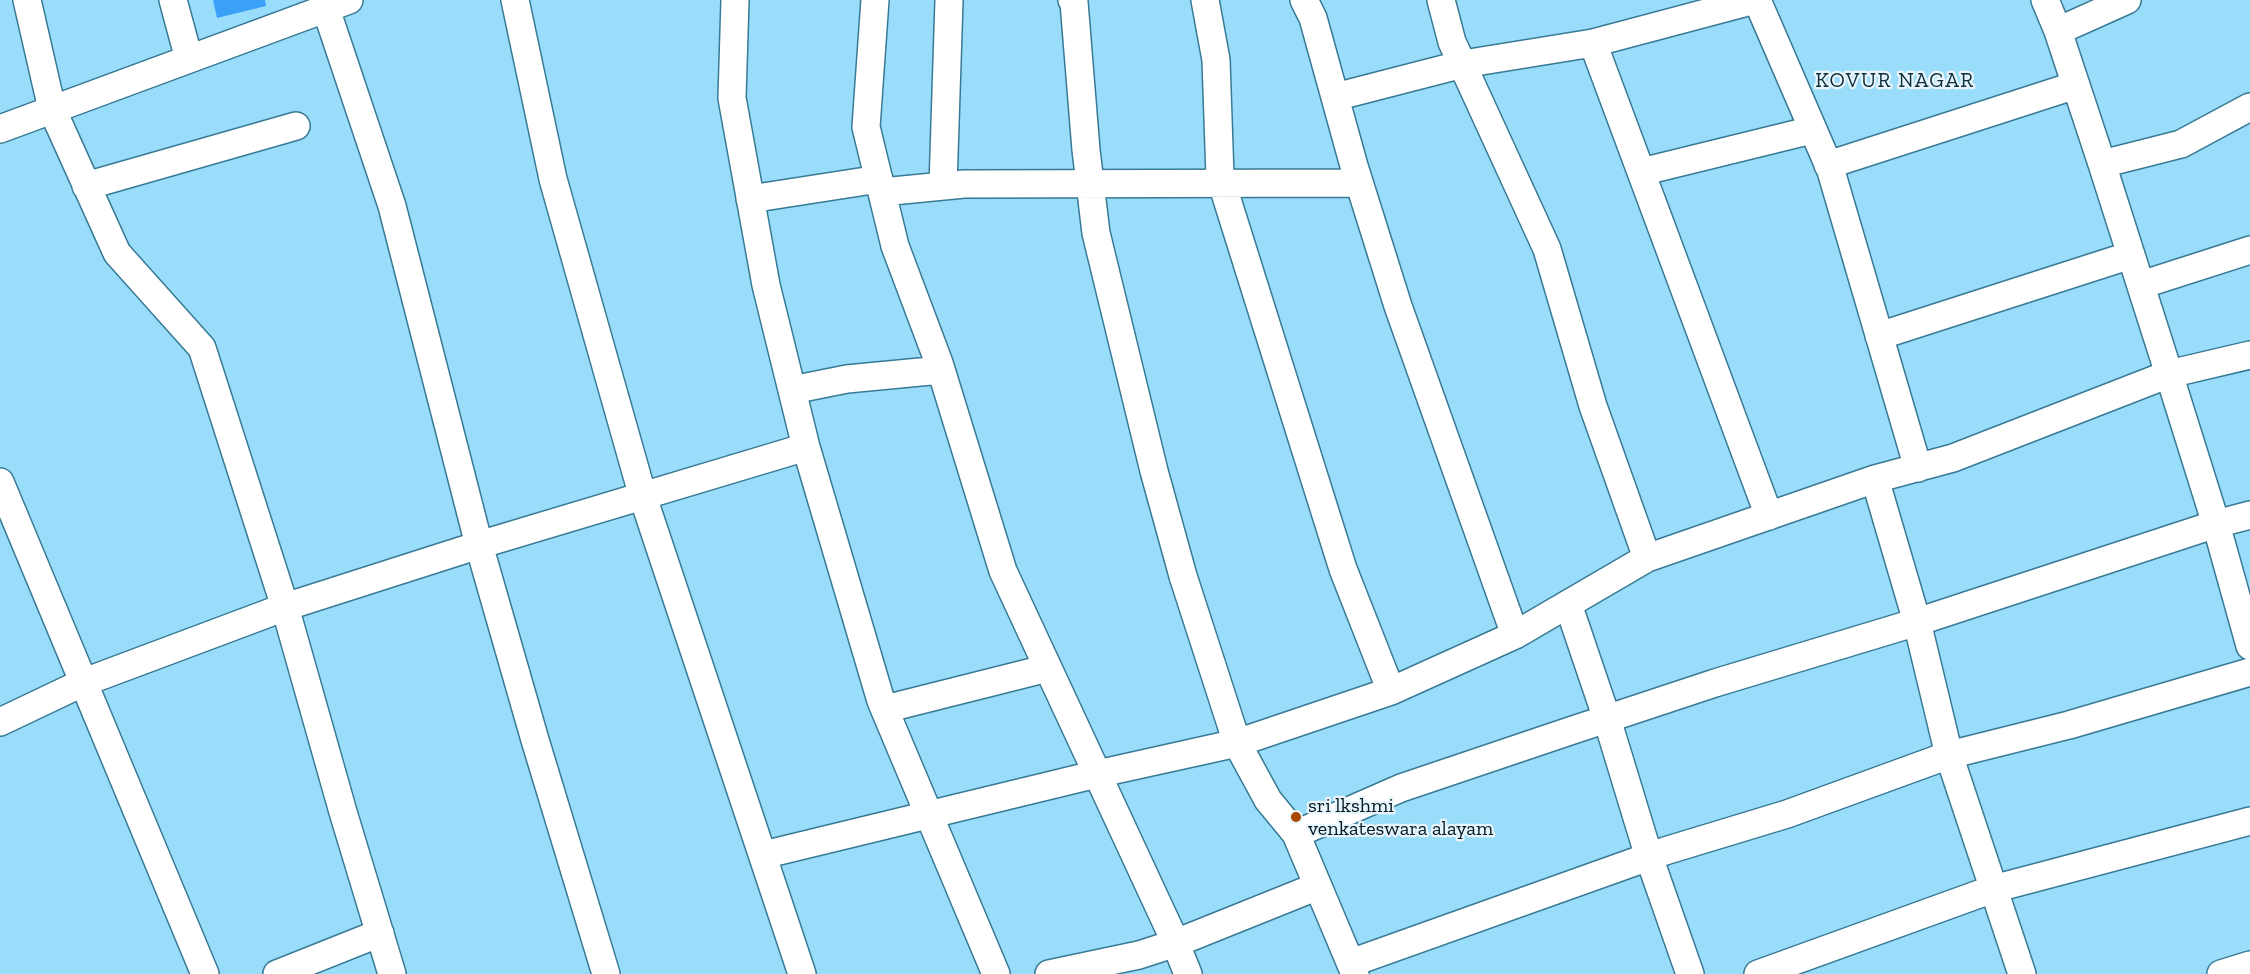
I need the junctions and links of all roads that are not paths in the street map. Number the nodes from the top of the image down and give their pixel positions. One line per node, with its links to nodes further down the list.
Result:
1 (27, 0): 22 (street)
2 (173, 0): 17 (street)
3 (514, 0): 48 (street)
4 (735, 0): 35 (street)
5 (874, 0): 33 (street)
6 (949, 0): 34 (street)
7 (1205, 0): 29 (street)
8 (1304, 0): 20 (street)
9 (1441, 0): 18 (street)
10 (1756, 0): 16 (street); 25 (street)
11 (2045, 0): 15 (street)
12 (2127, 0): 15 (street)
13 (1076, 1): 31 (street)
14 (326, 5): 17 (street); 52 (street)
15 (2058, 31): 19 (street)
16 (1593, 44): 18 (street); 28 (street)
17 (189, 59): 22 (street)
18 (1462, 64): 20 (street); 53 (street)
19 (2076, 85): 26 (street); 27 (street)
20 (1335, 97): 30 (street)
21 (2250, 107): 26 (street)
22 (52, 110): 24 (street); 32 (street)
23 (296, 126): 32 (street)
24 (0, 129)
25 (1812, 130): 27 (street); 28 (street)
26 (2102, 164): 37 (street)
27 (1828, 165): 39 (street)
28 (1641, 172): 50 (street)
29 (1222, 182): 30 (street); 31 (street); 62 (street)
30 (1359, 183): 57 (street)
31 (1090, 184): 34 (street); 66 (street)
32 (86, 186): 55 (street)
33 (880, 186): 34 (street); 35 (street); 41 (street)
34 (943, 186)
35 (750, 199): 43 (street)
36 (2250, 250): 38 (street)
37 (2132, 255): 38 (street); 39 (street)
38 (2141, 285): 42 (street)
39 (1879, 336): 45 (street)
40 (2250, 355): 42 (street)
41 (941, 370): 43 (street); 59 (street)
42 (2169, 374): 45 (street); 51 (street)
43 (792, 390): 44 (street)
44 (806, 447): 48 (street); 63 (street)
45 (1918, 468): 46 (street)
46 (1875, 479): 50 (street); 56 (street)
47 (0, 484): 61 (street)
48 (644, 497): 52 (street); 72 (street)
49 (2250, 515): 51 (street)
50 (1769, 516): 53 (street)
51 (2216, 524): 56 (street); 58 (street)
52 (479, 545): 55 (street); 83 (street)
53 (1647, 558): 54 (street)
54 (1568, 604): 57 (street); 64 (street)
55 (285, 607): 61 (street); 76 (street)
56 (1917, 622): 64 (street); 67 (street)
57 (1515, 634): 62 (street)
58 (2250, 646)
59 (1048, 668): 63 (street); 68 (street)
60 (2250, 672): 67 (street)
61 (82, 683): 65 (street); 80 (street)
62 (1391, 691): 66 (street)
63 (885, 709): 69 (street)
64 (1607, 719): 71 (street); 73 (street)
65 (0, 722)
66 (1237, 743): 68 (street); 71 (street)
67 (1949, 755): 73 (street); 75 (street)
68 (1097, 774): 69 (street); 77 (street)
69 (929, 814): 72 (street); 85 (street)
70 (2250, 821): 75 (street)
71 (1296, 834): 74 (street)
72 (763, 855): 84 (street)
73 (1649, 857): 79 (street); 88 (street)
74 (1318, 885): 77 (street); 79 (street)
75 (1993, 890): 89 (street); 90 (street)
76 (380, 933): 81 (street); 82 (street)
77 (1176, 943): 86 (street); 87 (street)
78 (2250, 965): 91 (street)
79 (1353, 968)
80 (205, 974)
81 (277, 974)
82 (392, 974)
83 (606, 974)
84 (802, 974)
85 (996, 974)
86 (1049, 974)
87 (1188, 974)
88 (1690, 974)
89 (1758, 974)
90 (2022, 974)
91 (2221, 974)

